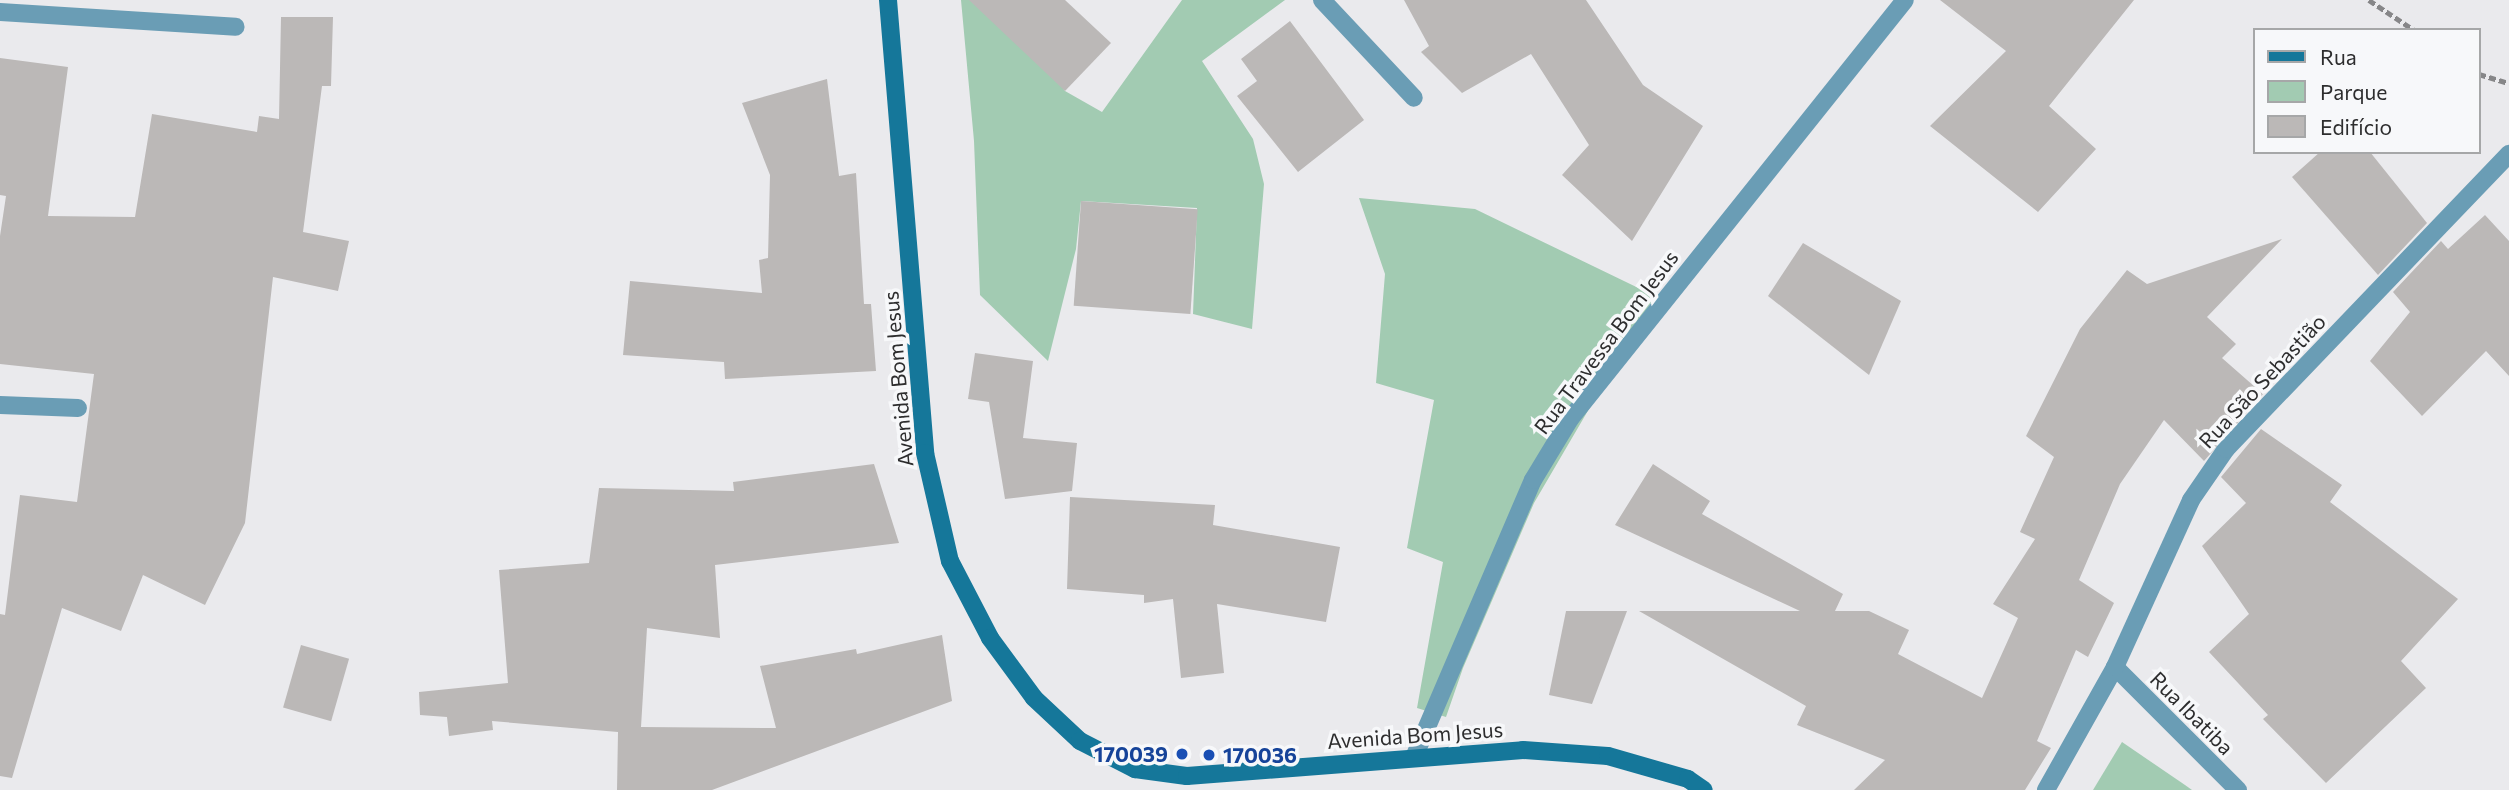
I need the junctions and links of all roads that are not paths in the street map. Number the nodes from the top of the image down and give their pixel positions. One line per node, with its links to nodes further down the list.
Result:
1 (888, 0): 11 (main road, Avenida Bom Jesus)
2 (1322, 0): 6 (street)
3 (1905, 0): 11 (street, Rua Travessa Bom Jesus)
4 (0, 12): 5 (street)
5 (236, 27)
6 (1415, 98)
7 (2509, 154): 10 (street, Rua São Sebastião)
8 (0, 405): 9 (street)
9 (78, 408)
10 (2115, 667): 13 (street, Rua São Sebastião); 14 (street, Rua Ibatiba)
11 (1415, 755): 12 (main road, Avenida Bom Jesus)
12 (1704, 790)
13 (2046, 790)
14 (2238, 790)

